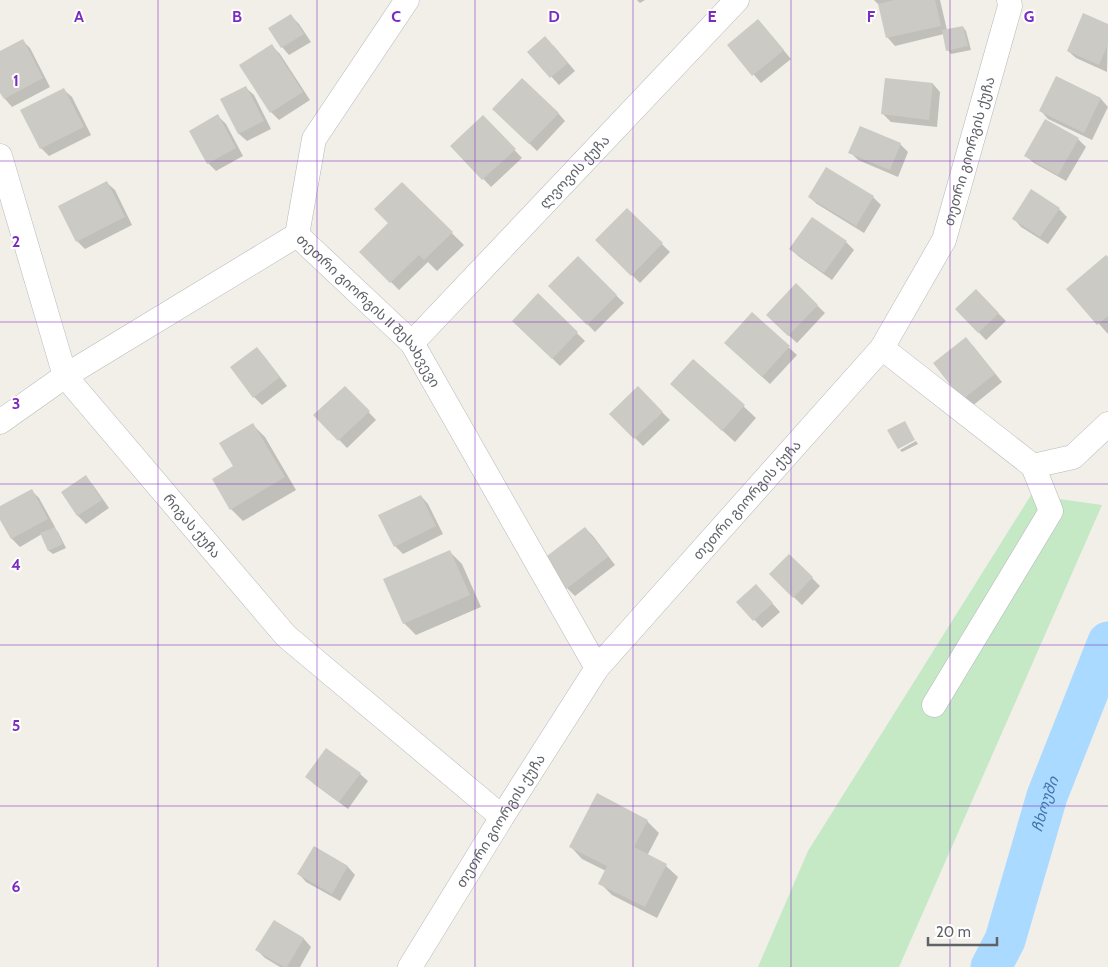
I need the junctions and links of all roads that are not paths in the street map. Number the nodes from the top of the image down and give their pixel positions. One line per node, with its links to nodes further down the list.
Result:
1 (407, 0): 5 (street)
2 (737, 0): 6 (street, ლვოვის ქუჩა)
3 (1009, 0): 7 (street, თეთრი გიორგის ქუჩა)
4 (0, 156): 8 (street, რიგას ქუჩა)
5 (297, 235): 6 (street, თეთრი გიორგის II შესახვევი); 8 (street, თეთრი გიორგის II შესახვევი)
6 (412, 343): 12 (street, თეთრი გიორგის II შესახვევი)
7 (882, 348): 11 (street); 12 (street, თეთრი გიორგის ქუჩა)
8 (65, 376): 9 (street, თეთრი გიორგის II შესახვევი); 14 (street, რიგას ქუჩა)
9 (0, 422)
10 (1108, 424): 11 (street)
11 (1033, 466): 13 (street)
12 (597, 668): 14 (street, თეთრი გიორგის ქუჩა)
13 (934, 705)
14 (502, 817): 15 (street, თეთრი გიორგის ქუჩა)
15 (410, 967)

